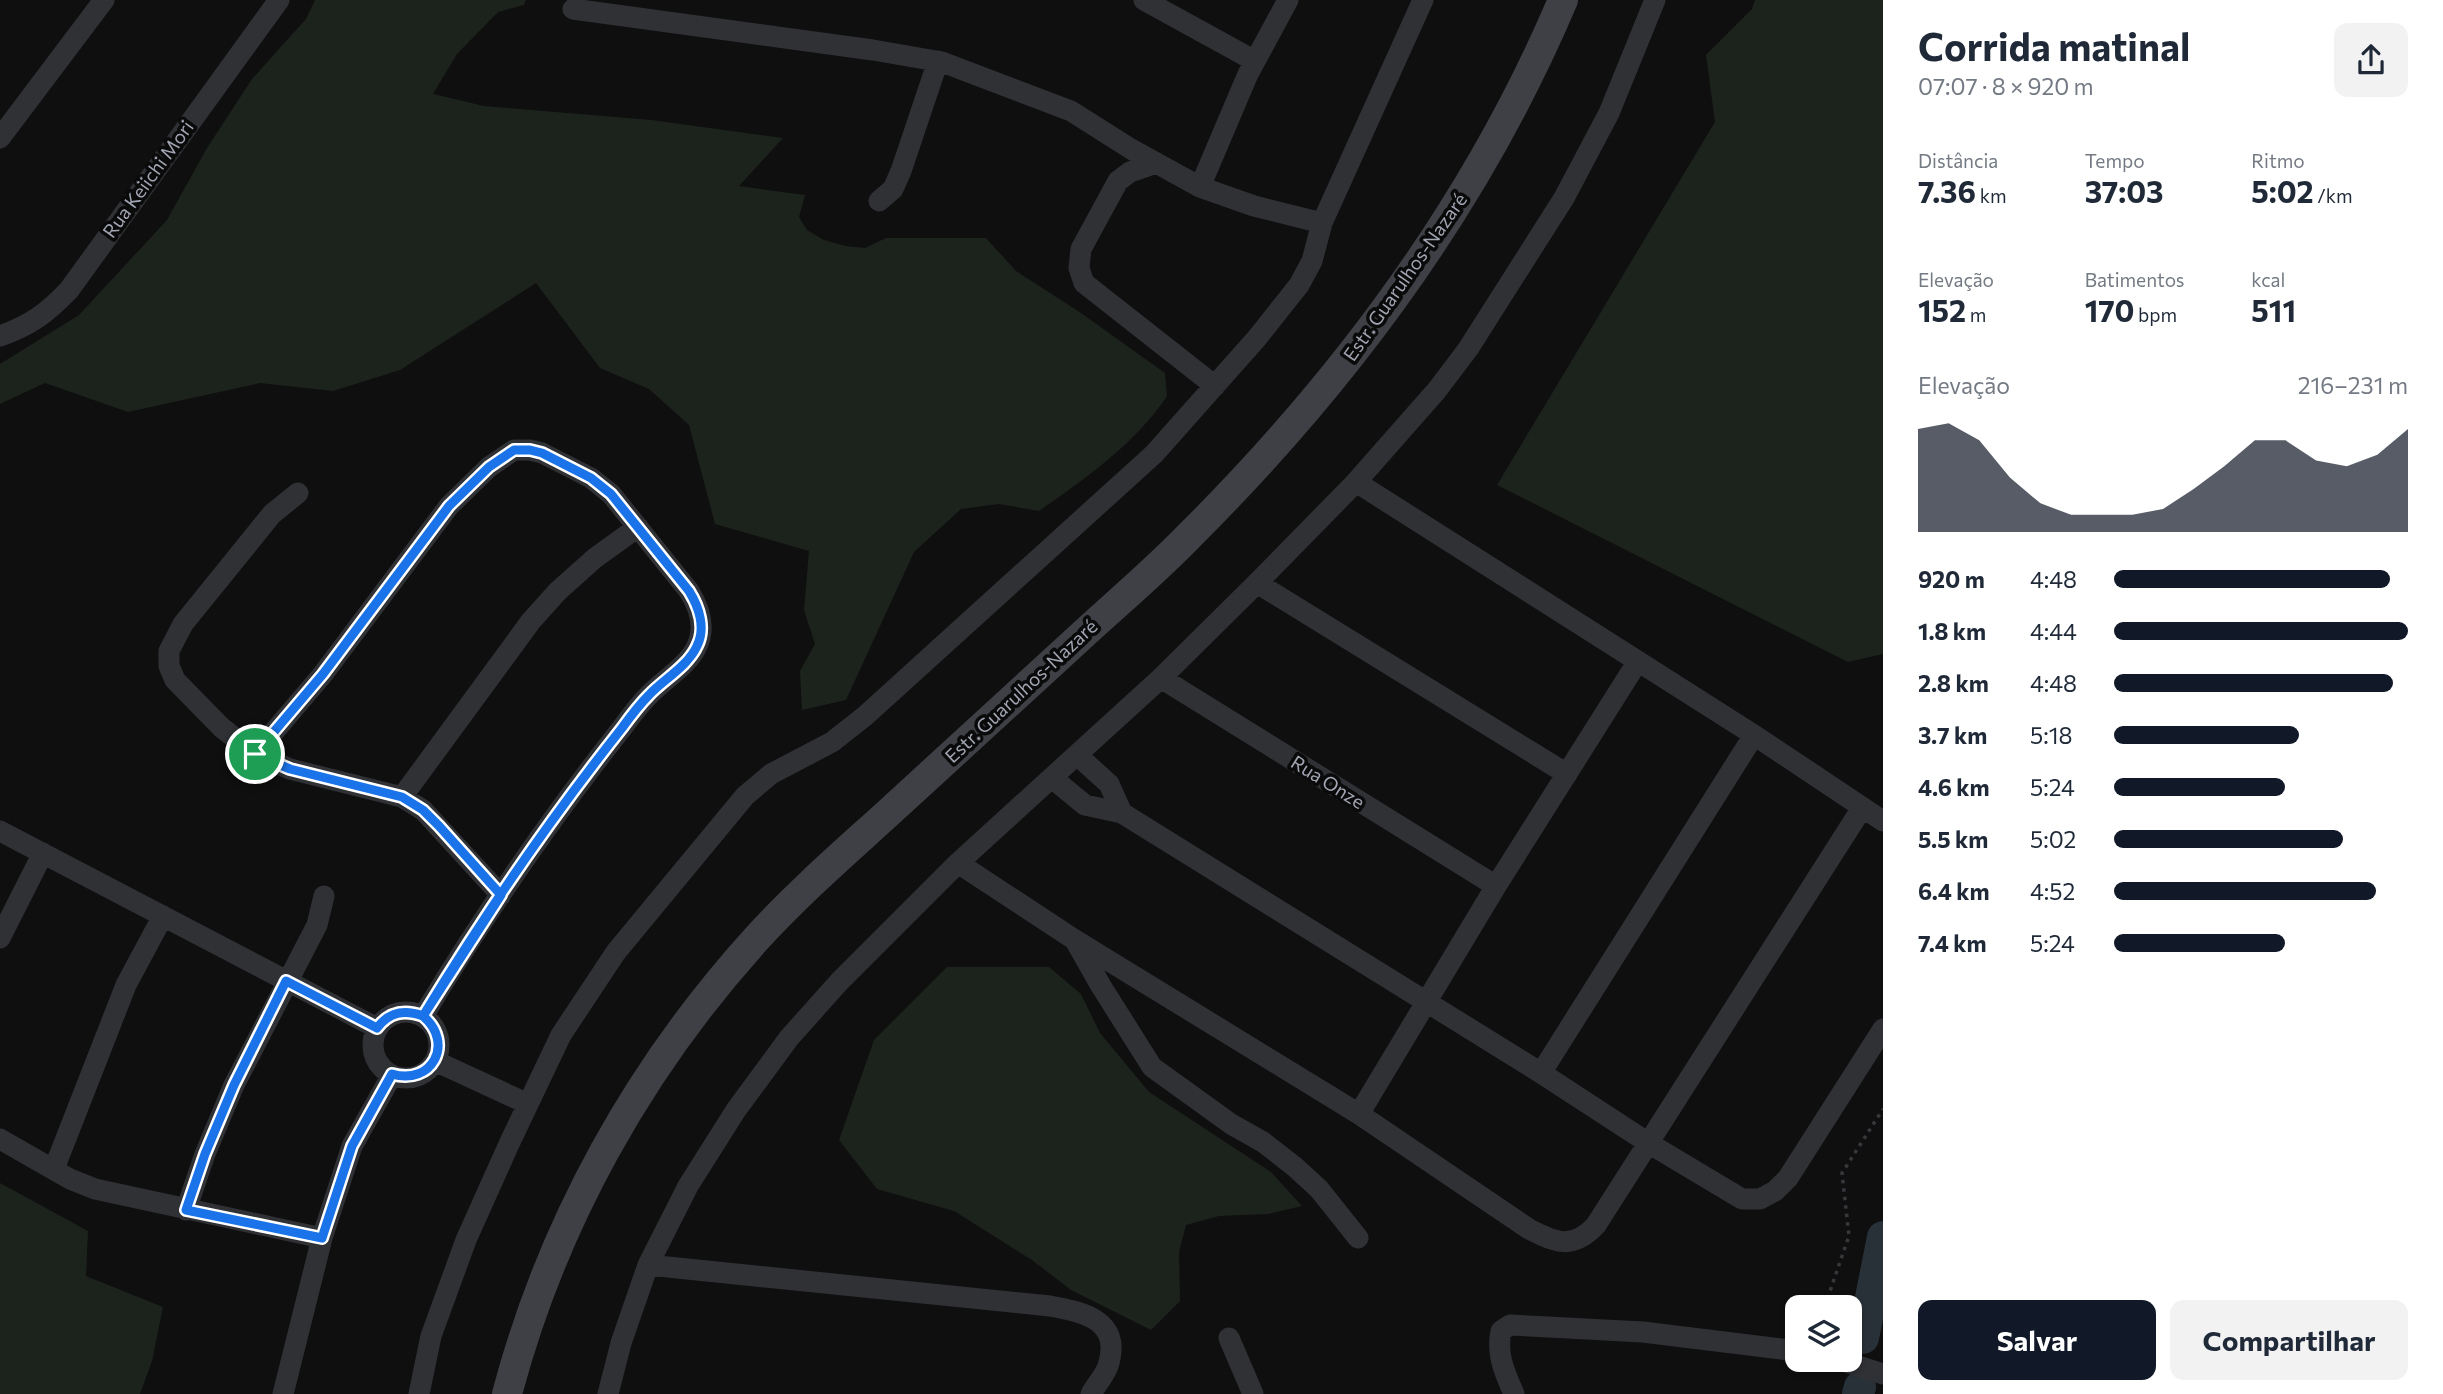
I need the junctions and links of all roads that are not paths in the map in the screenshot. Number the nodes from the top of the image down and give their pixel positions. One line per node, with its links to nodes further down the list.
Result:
1 (104, 0): 11 (street)
2 (279, 0): 16 (street, Rua Keiichi Mori)
3 (1144, 0): 10 (street)
4 (1287, 0): 10 (street)
5 (1423, 0): 15 (street)
6 (1563, 0): 65 (main road, Estr. Guarulhos-Nazaré)
7 (1655, 0): 18 (street)
8 (573, 9): 9 (street)
9 (938, 61): 12 (street); 14 (street)
10 (1255, 61): 13 (street)
11 (0, 138)
12 (1156, 163): 13 (street); 17 (street)
13 (1200, 187): 15 (street)
14 (879, 201)
15 (1322, 223): 17 (street)
16 (0, 336)
17 (1214, 386): 50 (street)
18 (1356, 482): 21 (street); 22 (street)
19 (298, 493): 25 (street)
20 (638, 527): 25 (street); 29 (street); 37 (street)
21 (1257, 583): 23 (street); 27 (street)
22 (1638, 661): 24 (street); 27 (street)
23 (1161, 678): 26 (street); 36 (street, Rua Onze)
24 (1754, 735): 30 (street); 48 (street)
25 (255, 754): 29 (street)
26 (1077, 755): 28 (street); 31 (street)
27 (1567, 774): 36 (street)
28 (1052, 778): 31 (street); 35 (street)
29 (402, 797): 37 (street)
30 (1862, 808): 32 (street); 53 (street)
31 (1122, 813): 43 (street)
32 (1883, 821)
33 (0, 831): 34 (street)
34 (43, 853): 39 (street); 40 (street)
35 (958, 863): 41 (street); 58 (street)
36 (1496, 886): 43 (street)
37 (501, 895): 44 (street)
38 (324, 896): 42 (street)
39 (163, 916): 42 (street); 54 (street)
40 (0, 938)
41 (1075, 940): 51 (street); 57 (street)
42 (286, 981): 45 (street); 55 (street)
43 (1426, 1003): 48 (street); 51 (street)
44 (423, 1016): 45 (street); 47 (street)
45 (377, 1028): 49 (street)
46 (1883, 1029): 53 (street)
47 (435, 1060): 49 (street); 50 (street)
48 (1541, 1073): 53 (street)
49 (392, 1074): 56 (street)
50 (528, 1104): 64 (street)
51 (1359, 1114): 53 (street)
52 (0, 1139): 54 (street)
53 (1650, 1144)
54 (54, 1169): 55 (street)
55 (186, 1210): 56 (street)
56 (322, 1238): 63 (street)
57 (1358, 1238)
58 (648, 1265): 66 (street); 67 (street)
59 (1228, 1338): 68 (street)
60 (1785, 1350): 69 (street)
61 (1862, 1367): 62 (street)
62 (1883, 1374)
63 (283, 1394)
64 (419, 1394)
65 (507, 1394)
66 (608, 1394)
67 (1091, 1394)
68 (1252, 1394)
69 (1514, 1394)

